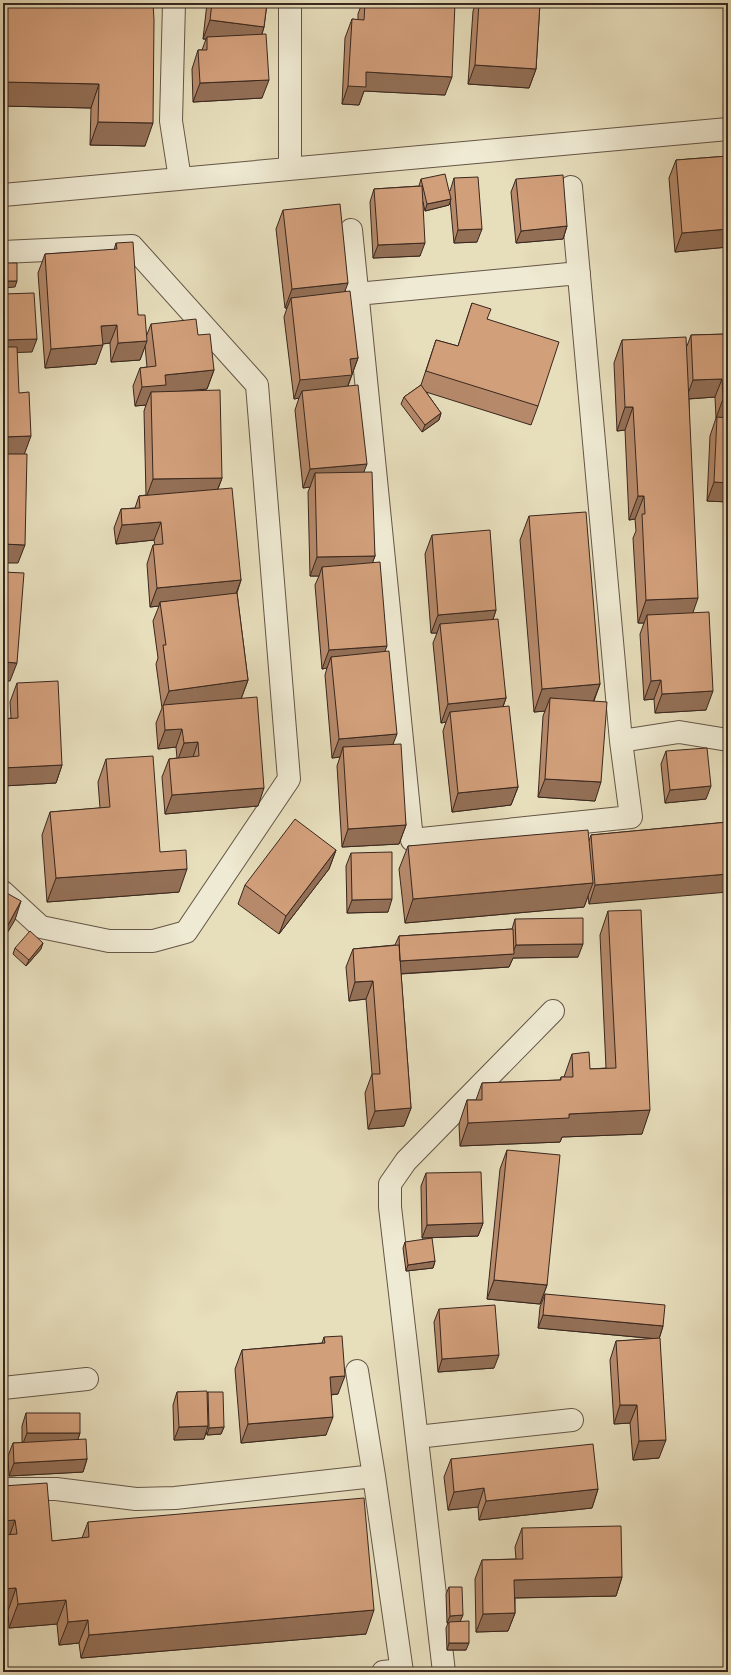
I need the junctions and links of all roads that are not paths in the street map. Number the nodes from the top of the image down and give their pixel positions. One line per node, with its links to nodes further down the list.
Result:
1 (174, 3): 5 (street)
2 (290, 3): 4 (street)
3 (728, 129): 4 (street)
4 (290, 169): 5 (street)
5 (180, 179): 7 (street)
6 (571, 187): 10 (street)
7 (3, 195)
8 (351, 230): 11 (street)
9 (3, 252): 14 (street)
10 (578, 273): 11 (street); 13 (street)
11 (357, 294): 13 (street)
12 (728, 740): 13 (street)
13 (621, 741)
14 (3, 892)
15 (552, 1011): 20 (street)
16 (357, 1371): 21 (street)
17 (87, 1380): 18 (street)
18 (3, 1388)
19 (572, 1420): 20 (street)
20 (417, 1437): 24 (street)
21 (374, 1476): 22 (street); 23 (street)
22 (3, 1489)
23 (396, 1671)
24 (444, 1672)

